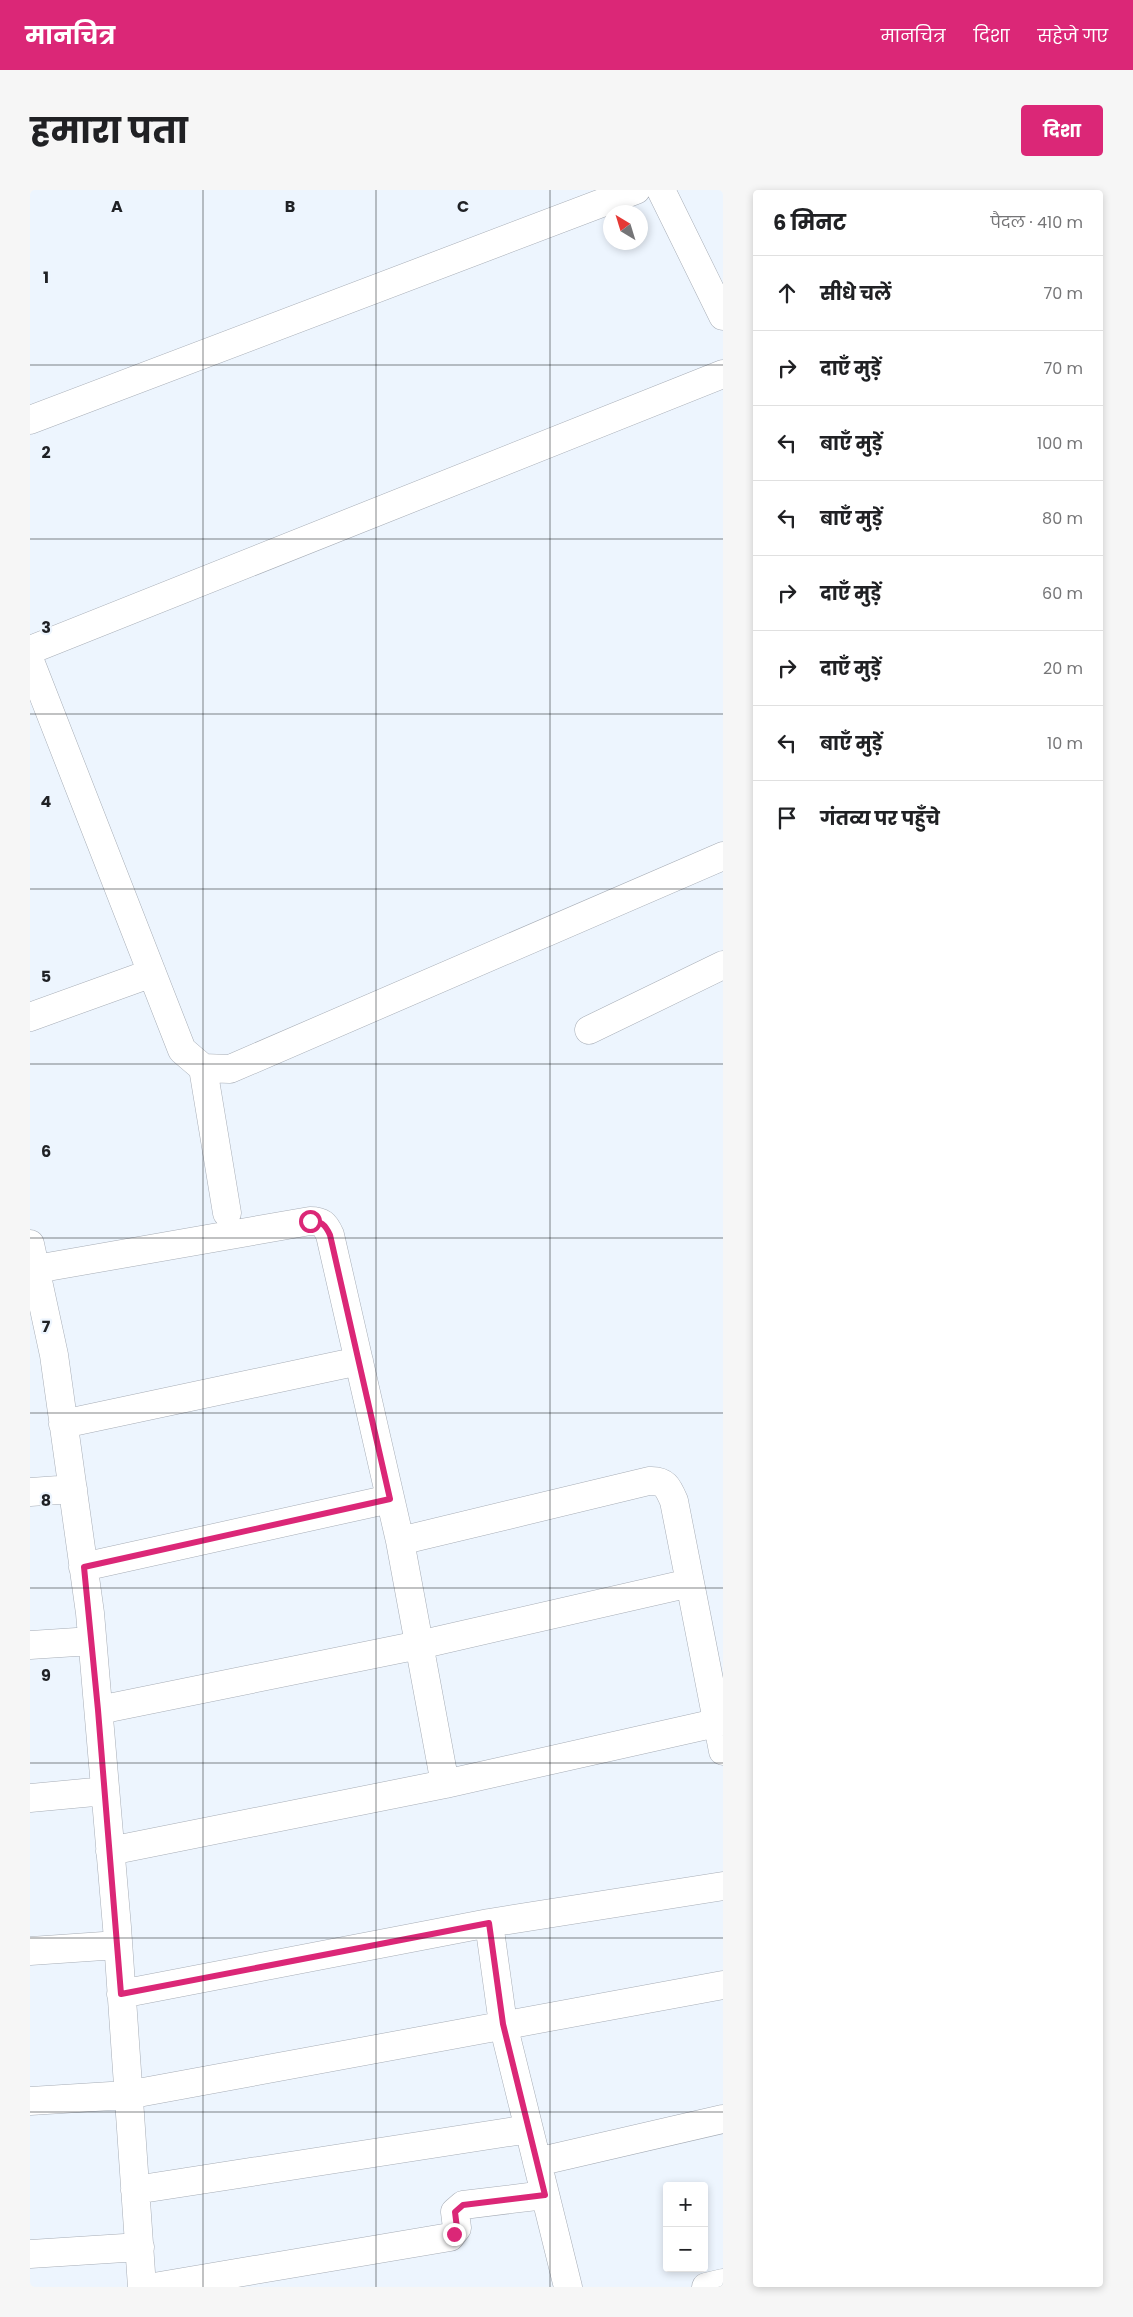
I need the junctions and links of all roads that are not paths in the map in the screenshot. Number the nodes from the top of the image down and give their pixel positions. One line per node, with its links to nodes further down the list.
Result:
1 (636, 190): 5 (street)
2 (661, 190): 3 (street)
3 (723, 316)
4 (723, 374): 6 (street)
5 (30, 420)
6 (30, 650)
7 (30, 661): 10 (street)
8 (723, 856): 13 (street)
9 (723, 965): 12 (street)
10 (152, 973): 11 (street); 13 (street)
11 (30, 1016)
12 (589, 1030)
13 (203, 1068): 14 (street)
14 (228, 1212)
15 (33, 1257): 16 (street); 17 (street)
16 (42, 1356): 18 (street)
17 (359, 1361): 18 (street); 21 (street)
18 (64, 1424): 19 (street)
19 (73, 1489): 20 (street); 23 (street)
20 (30, 1492)
21 (390, 1499): 22 (street); 23 (street)
22 (400, 1541): 24 (street); 27 (street)
23 (84, 1567): 25 (street)
24 (690, 1583): 27 (street); 29 (street)
25 (92, 1642): 26 (street); 28 (street)
26 (30, 1645)
27 (419, 1645): 28 (street); 31 (street)
28 (98, 1710): 32 (street)
29 (716, 1723): 30 (street); 31 (street)
30 (723, 1751)
31 (445, 1784): 34 (street)
32 (105, 1791): 33 (street); 34 (street)
33 (30, 1798)
34 (110, 1851): 37 (street)
35 (723, 1886): 36 (street)
36 (489, 1923): 40 (street); 41 (street)
37 (118, 1945): 38 (street); 40 (street)
38 (30, 1951)
39 (723, 1985): 41 (street)
40 (121, 1994): 42 (street)
41 (503, 2024): 42 (street); 45 (street)
42 (127, 2095): 43 (street); 47 (street)
43 (30, 2101)
44 (723, 2119): 46 (street)
45 (529, 2129): 46 (street); 47 (street)
46 (537, 2162): 48 (street)
47 (136, 2190): 49 (street)
48 (545, 2195): 53 (street); 54 (street)
49 (140, 2247): 50 (street); 52 (street)
50 (30, 2254)
51 (723, 2283): 55 (street)
52 (142, 2287)
53 (154, 2287)
54 (568, 2287)
55 (706, 2287)

